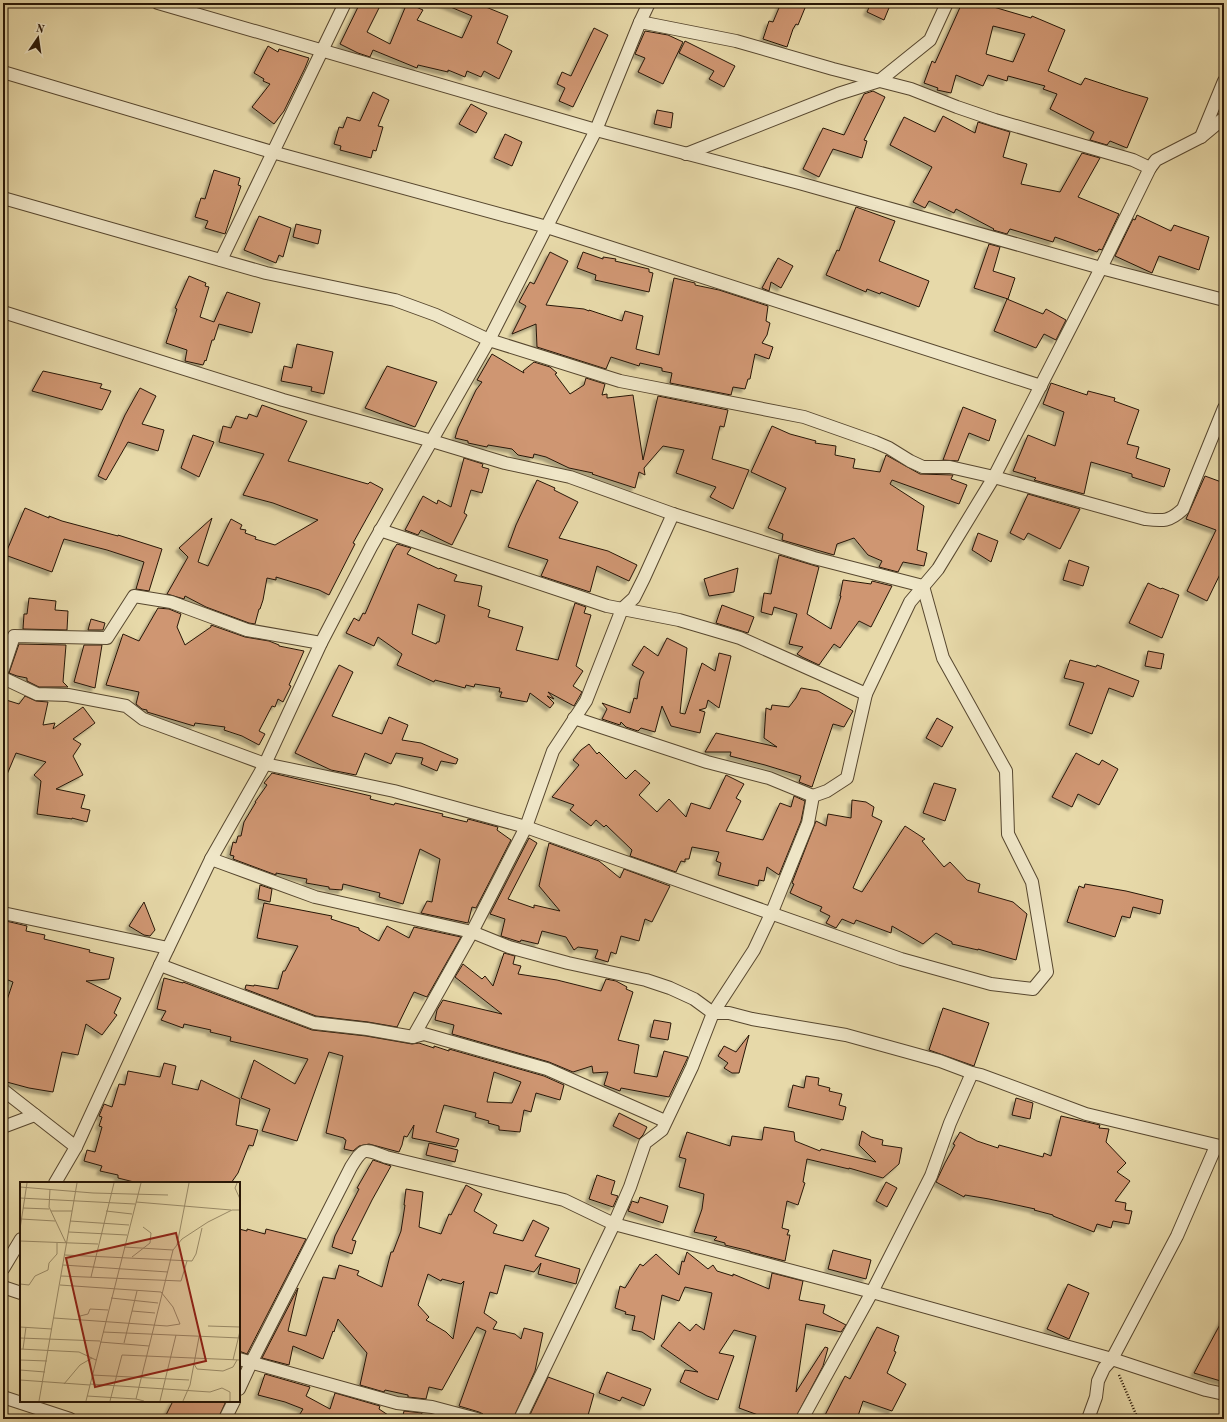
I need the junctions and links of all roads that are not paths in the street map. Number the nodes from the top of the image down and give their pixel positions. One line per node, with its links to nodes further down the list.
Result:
1 (158, 3): 6 (street)
2 (344, 3): 6 (street)
3 (650, 3): 5 (street)
4 (947, 3): 8 (street)
5 (640, 22): 8 (street); 11 (street)
6 (322, 50): 11 (street); 13 (street)
7 (3, 72): 13 (street)
8 (879, 81): 14 (street); 15 (street)
9 (1224, 81): 12 (street)
10 (1224, 118): 12 (street)
11 (596, 130): 14 (street); 17 (street)
12 (1201, 137): 15 (street)
13 (272, 152): 17 (street); 18 (street)
14 (686, 154): 19 (street)
15 (1150, 168): 19 (street)
16 (3, 198): 18 (street)
17 (546, 227): 22 (street); 23 (street)
18 (220, 260): 22 (street)
19 (1101, 268): 20 (street); 23 (street)
20 (1224, 300)
21 (3, 312): 25 (street)
22 (489, 340): 25 (street); 26 (street)
23 (1041, 386): 26 (street)
24 (1224, 408): 26 (street)
25 (432, 440): 27 (street); 28 (street)
26 (994, 477): 29 (street)
27 (673, 514): 29 (street); 30 (street)
28 (380, 530): 30 (street); 31 (street)
29 (923, 586): 34 (street); 40 (street)
30 (622, 609): 34 (street); 35 (street)
31 (321, 643): 32 (street); 36 (street)
32 (3, 669)
33 (3, 678): 36 (street)
34 (866, 694): 37 (street)
35 (574, 718): 37 (street); 38 (street)
36 (265, 764): 38 (street); 39 (street)
37 (813, 796): 40 (street)
38 (526, 827): 40 (street); 42 (street)
39 (211, 859): 42 (street); 43 (street)
40 (772, 912): 45 (street)
41 (3, 913): 43 (street)
42 (472, 932): 45 (street); 46 (street)
43 (168, 948): 44 (street)
44 (160, 965): 46 (street); 53 (street)
45 (714, 1013): 47 (street); 50 (street)
46 (412, 1037): 50 (street)
47 (972, 1073): 52 (street); 59 (street)
48 (3, 1090): 49 (street)
49 (35, 1115): 51 (street); 53 (street)
50 (665, 1121): 55 (street)
51 (3, 1127)
52 (1220, 1146): 62 (street)
53 (76, 1147): 54 (street)
54 (56, 1182)
55 (614, 1224): 59 (street); 63 (street); 72 (street)
56 (20, 1241): 57 (street)
57 (3, 1269)
58 (3, 1287): 60 (street)
59 (872, 1292): 62 (street); 73 (street)
60 (20, 1293)
61 (240, 1359): 63 (street)
62 (1112, 1359): 65 (street); 68 (street)
63 (251, 1363): 64 (street); 71 (street)
64 (240, 1387)
65 (1224, 1394)
66 (3, 1397): 69 (street)
67 (234, 1402): 70 (street)
68 (1091, 1416)
69 (70, 1419)
70 (225, 1419)
71 (477, 1419)
72 (520, 1419)
73 (802, 1419)

